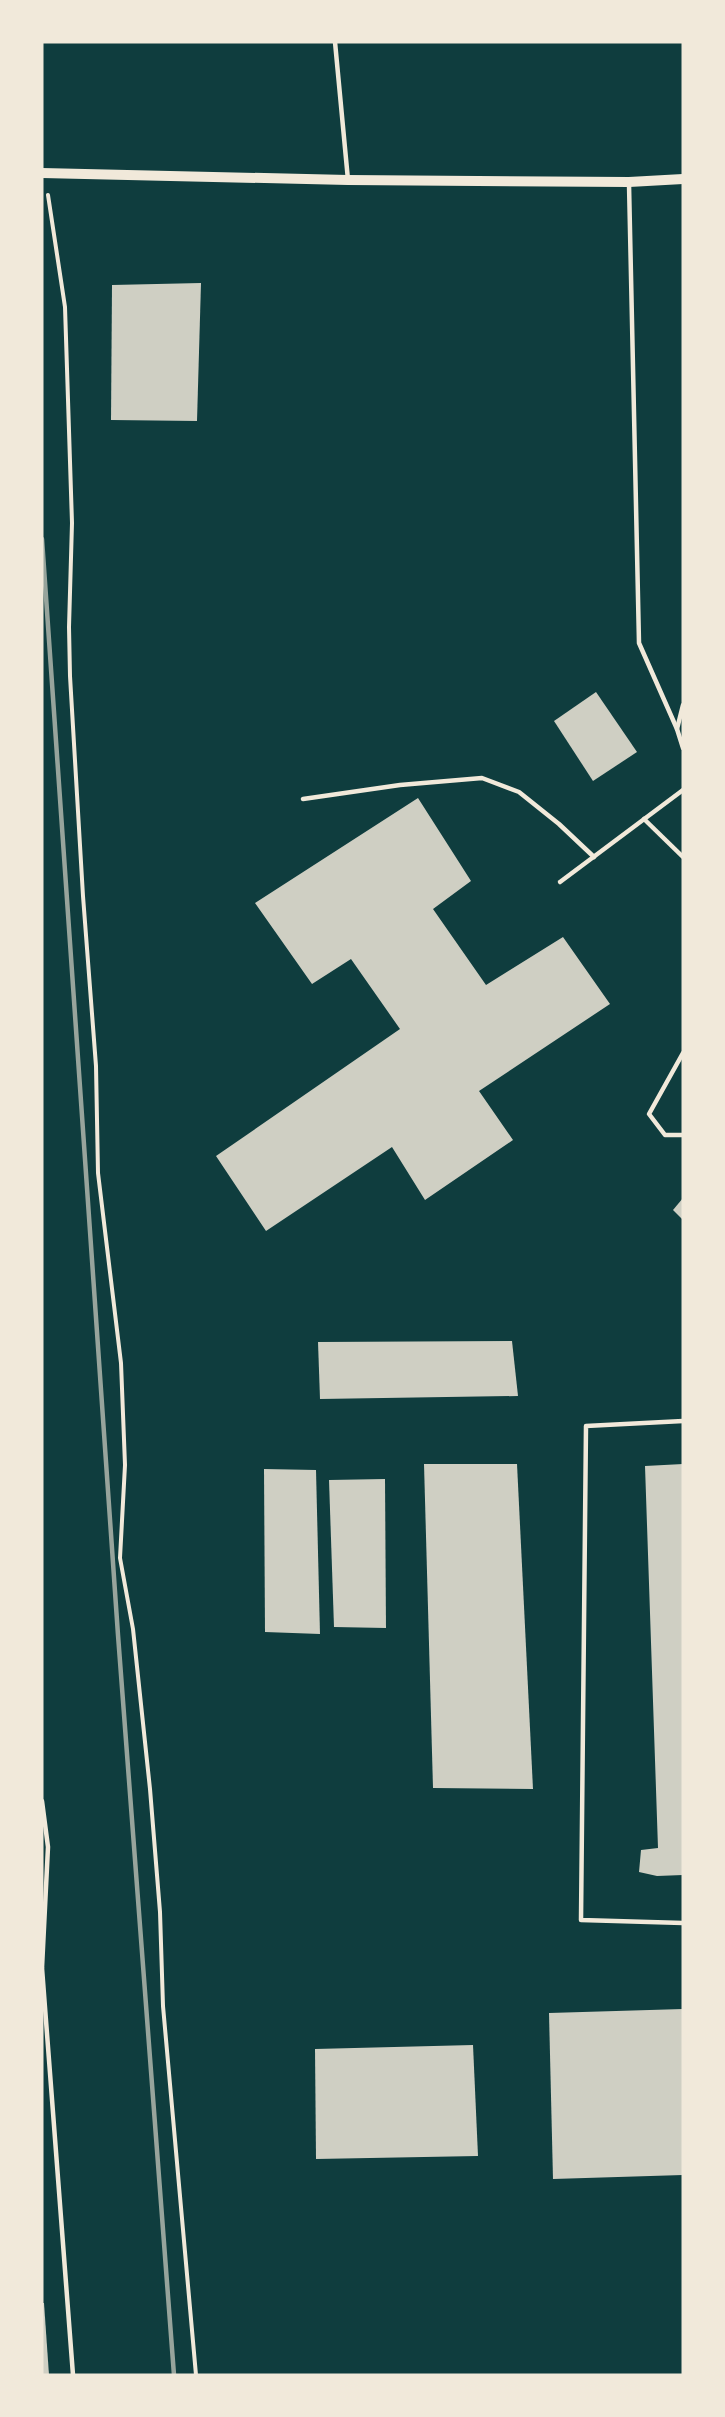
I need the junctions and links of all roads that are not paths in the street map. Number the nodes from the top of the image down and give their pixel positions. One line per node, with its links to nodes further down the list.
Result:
1 (335, 42): 4 (lane)
2 (44, 173): 4 (street)
3 (683, 179): 5 (street)
4 (348, 180): 5 (street)
5 (629, 182): 7 (lane)
6 (683, 705): 7 (lane)
7 (677, 729): 8 (lane)
8 (683, 748)
9 (683, 789): 11 (lane)
10 (303, 799): 12 (lane)
11 (644, 819): 12 (lane); 13 (lane)
12 (594, 857): 14 (lane)
13 (683, 858)
14 (560, 882)
15 (683, 1053): 16 (lane)
16 (683, 1135)
17 (683, 1421): 19 (lane)
18 (42, 1801): 20 (lane)
19 (683, 1923)
20 (42, 1968): 21 (lane)
21 (73, 2375)

